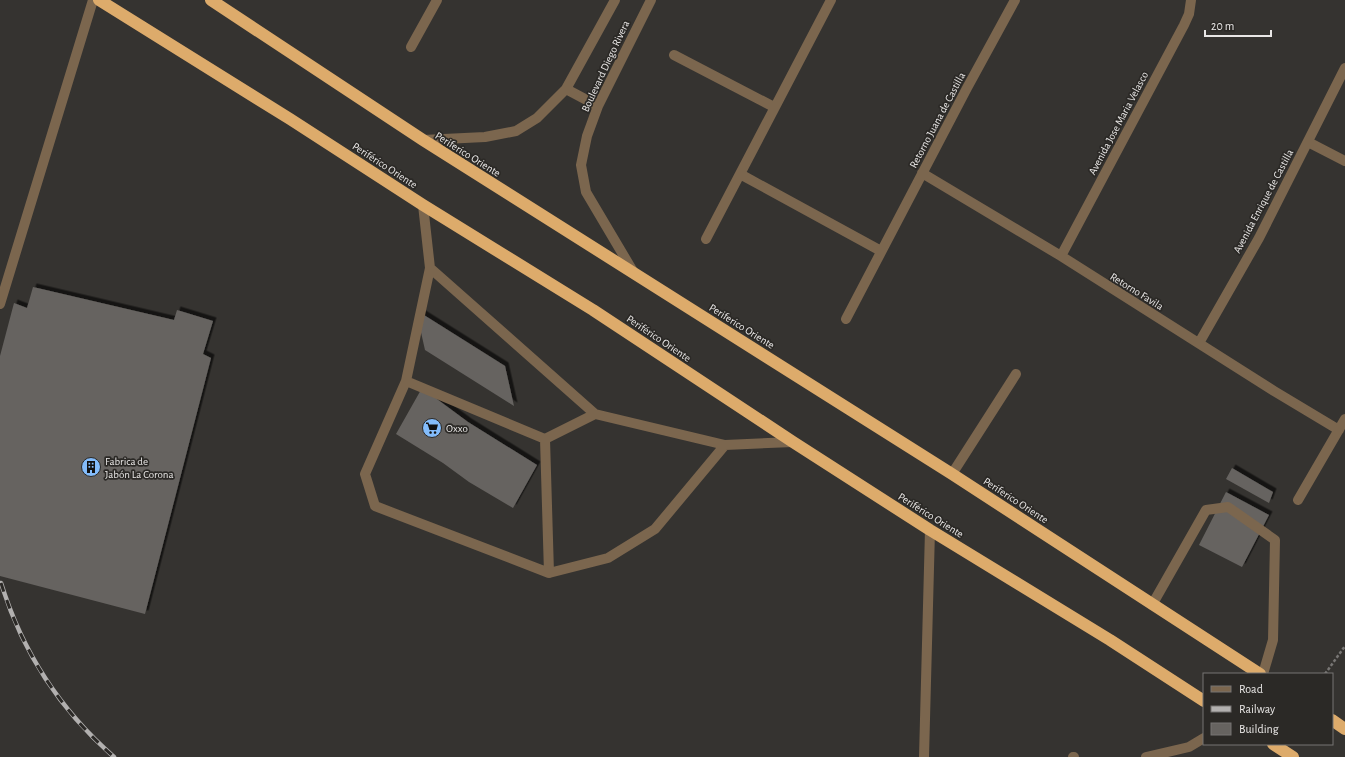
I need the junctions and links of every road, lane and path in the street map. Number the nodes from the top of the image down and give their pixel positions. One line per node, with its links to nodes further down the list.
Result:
1 (93, 0): 27 (street)
2 (99, 0): 21 (highway, Periférico Oriente)
3 (211, 0): 16 (highway, Periferico Oriente)
4 (437, 0): 10 (street)
5 (615, 0): 13 (street, Boulevard Diego Rivera)
6 (651, 0): 14 (street, Boulevard Diego Rivera)
7 (831, 0): 15 (street)
8 (1015, 0): 19 (street, Retorno Juana de Castilla)
9 (1191, 0): 24 (street, Avenida Jose Maria Velasco)
10 (411, 47)
11 (674, 54): 15 (street)
12 (1345, 68): 17 (street, Avenida Enrique de Castilla)
13 (566, 89): 14 (street); 16 (street, Boulevard Diego Rivera)
14 (598, 106): 26 (street, Boulevard Diego Rivera)
15 (774, 107): 20 (street)
16 (423, 140): 26 (highway, Periferico Oriente)
17 (1308, 142): 18 (street); 29 (street, Avenida Enrique de Castilla)
18 (1345, 161)
19 (922, 173): 23 (street, Retorno Juana de Castilla); 24 (street, Retorno Favila)
20 (740, 174): 22 (street); 23 (street)
21 (423, 205): 25 (street); 36 (highway, Periférico Oriente)
22 (706, 239)
23 (881, 251): 28 (street, Retorno Juana de Castilla)
24 (1061, 256): 29 (street, Retorno Favila)
25 (430, 268): 31 (street); 32 (street)
26 (635, 274): 38 (highway, Periferico Oriente)
27 (0, 304)
28 (846, 320)
29 (1199, 343): 34 (street, Retorno Favila)
30 (1016, 374): 38 (street)
31 (406, 381): 35 (street); 41 (street)
32 (596, 414): 35 (street); 37 (street)
33 (1345, 419): 34 (street)
34 (1339, 430): 39 (street)
35 (545, 440): 41 (street)
36 (793, 442): 37 (street); 40 (highway, Periférico Oriente)
37 (725, 445): 41 (street)
38 (952, 474): 42 (highway, Periferico Oriente)
39 (1298, 500)
40 (930, 530): 47 (highway, Periférico Oriente); 52 (street)
41 (549, 573)
42 (1152, 604): 44 (highway, Periferico Oriente); 45 (street)
43 (1345, 646): 46 (path)
44 (1260, 673)
45 (1262, 673)
46 (1326, 673)
47 (1203, 700)
48 (1333, 721): 49 (highway)
49 (1345, 729)
50 (1203, 739): 53 (street)
51 (1275, 745): 54 (highway)
52 (924, 757)
53 (1146, 757)
54 (1293, 757)

